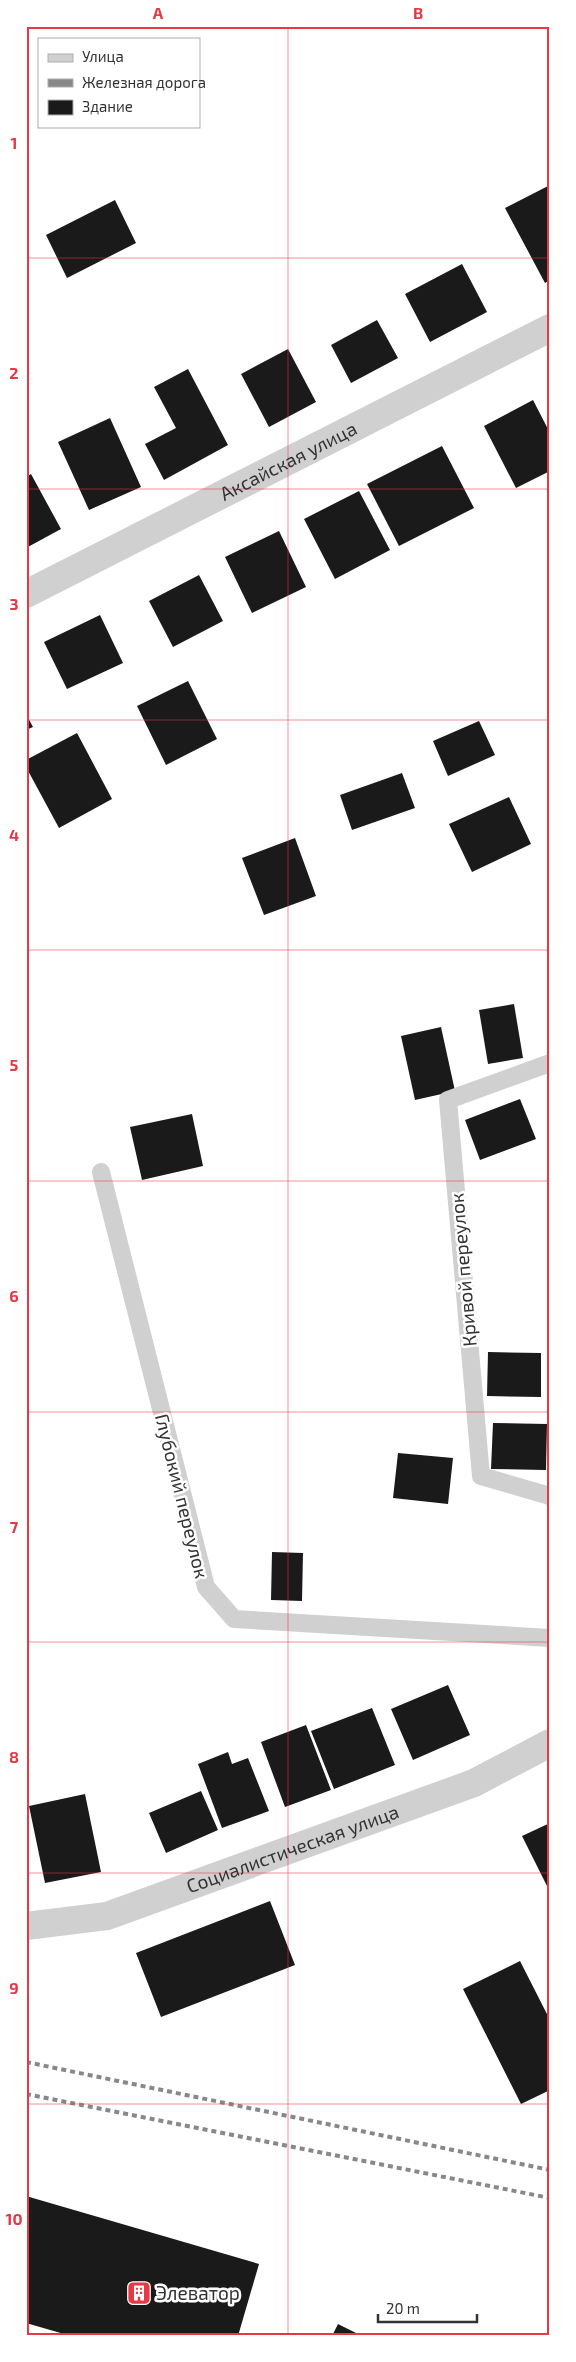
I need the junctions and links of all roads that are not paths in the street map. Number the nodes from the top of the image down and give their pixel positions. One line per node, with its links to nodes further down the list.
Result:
1 (550, 328): 2 (street, Аксайская улица)
2 (26, 594)
3 (550, 1063): 5 (lane, Кривой переулок)
4 (101, 1172): 6 (lane, Глубокий переулок)
5 (550, 1496)
6 (550, 1638)
7 (550, 1743): 8 (street, Социалистическая улица)
8 (26, 1926)

